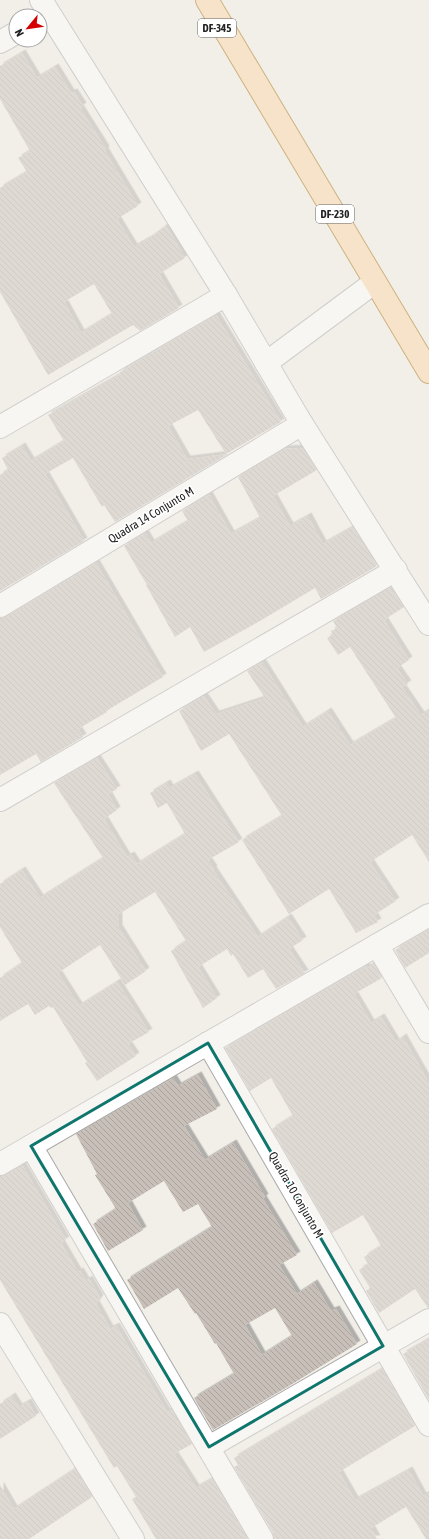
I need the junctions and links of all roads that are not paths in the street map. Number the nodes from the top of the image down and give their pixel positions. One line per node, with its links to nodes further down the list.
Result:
1 (193, 0): 4 (main road, DF-345 / DF-345)
2 (207, 0): 4 (main road, DF-230)
3 (48, 19): 6 (street)
4 (241, 56): 5 (main road, DF-230 / DF-230)
5 (375, 282): 7 (street); 8 (main road, DF-230 / DF-230)
6 (226, 295): 7 (street); 10 (street)
7 (266, 363): 9 (street)
8 (429, 372)
9 (302, 424): 11 (street); 12 (street, Quadra 14 Conjunto M)
10 (0, 427)
11 (396, 570): 13 (street); 14 (street)
12 (0, 606)
13 (429, 624)
14 (0, 800)
15 (429, 915): 16 (street)
16 (377, 945): 17 (street); 18 (street)
17 (429, 1032)
18 (208, 1043): 19 (street); 23 (street, Quadra 10 Conjunto M)
19 (31, 1146): 20 (street); 25 (street)
20 (0, 1164)
21 (429, 1320): 23 (street)
22 (0, 1324): 26 (street)
23 (383, 1346): 24 (street, Quadra 10 Conjunto M); 25 (street)
24 (429, 1425)
25 (209, 1448): 27 (street)
26 (133, 1539)
27 (262, 1539)

